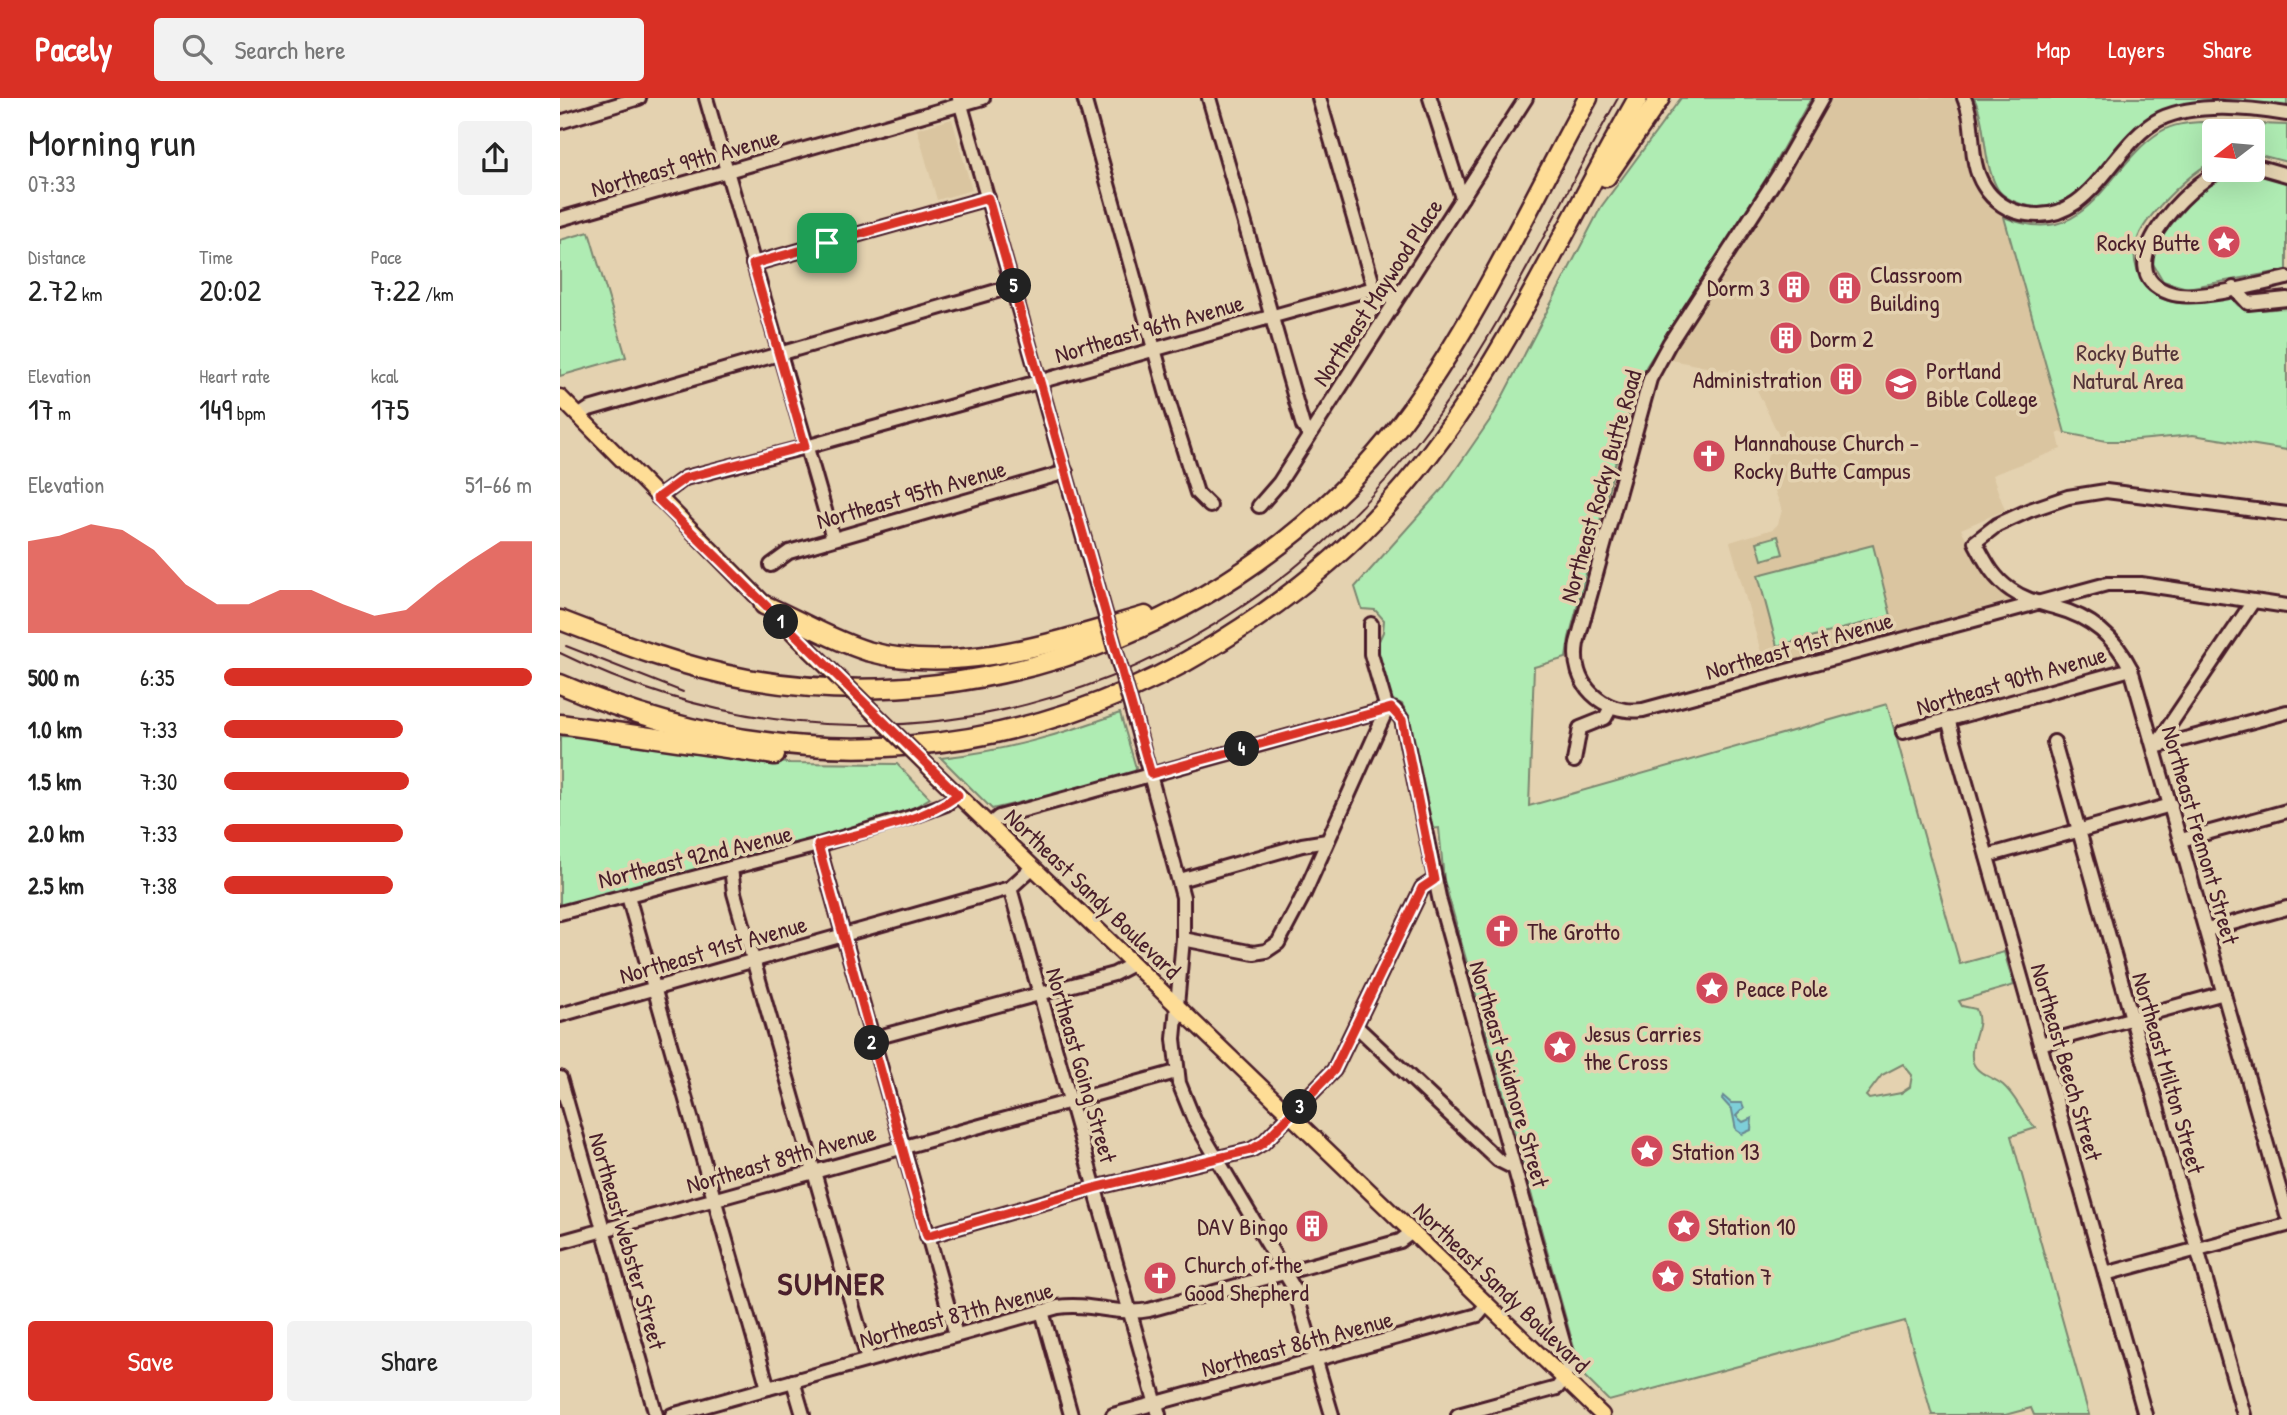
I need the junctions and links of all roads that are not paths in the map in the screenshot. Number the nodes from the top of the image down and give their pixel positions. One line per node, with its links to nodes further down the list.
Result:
1 (639, 98): 16 (street)
2 (706, 98): 18 (street)
3 (983, 98): 14 (street, Northeast 99th Avenue)
4 (1083, 98): 35 (street)
5 (1209, 98): 34 (street)
6 (1319, 98): 29 (street)
7 (1430, 98): 23 (street)
8 (1526, 98): 23 (street, Northeast Maywood Place)
9 (1588, 98): 54 (highway)
10 (1638, 98): 21 (highway)
11 (1660, 98): 21 (highway)
12 (1822, 98): 60 (street, Northeast Rocky Butte Road)
13 (1964, 98): 15 (street)
14 (960, 101): 18 (street, Northeast 99th Avenue); 22 (street)
15 (2287, 114)
16 (560, 122)
17 (2265, 169): 19 (street)
18 (726, 171): 24 (street, Northeast 99th Avenue); 25 (street)
19 (2287, 175)
20 (2202, 181): 30 (street)
21 (1587, 192): 68 (highway)
22 (988, 198): 25 (street); 28 (street)
23 (1462, 198): 32 (street, Northeast Maywood Place)
24 (560, 219)
25 (753, 264): 36 (street)
26 (2287, 278): 27 (street)
27 (2250, 285): 30 (street); 33 (street)
28 (1014, 286): 36 (street); 37 (street)
29 (1374, 288): 32 (street); 34 (street, Northeast 96th Avenue)
30 (2234, 288): 33 (street)
31 (2287, 299): 33 (street)
32 (1394, 300): 40 (street, Northeast Maywood Place)
33 (2266, 300)
34 (1271, 316): 35 (street, Northeast 96th Avenue); 40 (street)
35 (1155, 348): 37 (street, Northeast 96th Avenue); 44 (street)
36 (780, 355): 39 (street); 41 (street)
37 (1040, 380): 41 (street, Northeast 96th Avenue); 42 (street)
38 (560, 397): 39 (main road, Northeast Sandy Boulevard)
39 (578, 416): 43 (main road, Northeast Sandy Boulevard)
40 (1310, 435): 45 (street, Northeast Maywood Place)
41 (805, 446): 43 (street, Northeast 96th Avenue); 47 (street)
42 (1066, 472): 47 (street, Northeast 95th Avenue); 70 (street, bridge)
43 (657, 498): 51 (main road, Northeast Sandy Boulevard)
44 (1210, 506)
45 (1259, 506)
46 (2287, 514): 49 (street, Northeast Fremont Street)
47 (833, 538): 48 (street, Northeast 95th Avenue)
48 (771, 565)
49 (2032, 602): 50 (street); 58 (street, Northeast Fremont Street); 60 (street, Northeast 91st Avenue)
50 (2252, 603): 52 (street); 67 (street)
51 (765, 606): 54 (highway); 71 (main road, Northeast Sandy Boulevard, bridge)
52 (2287, 606)
53 (560, 611): 57 (highway)
54 (1166, 617): 57 (highway)
55 (560, 620): 57 (highway)
56 (1371, 624): 61 (street, Northeast Skidmore Street)
57 (588, 630)
58 (2131, 668): 63 (street, Northeast 90th Avenue); 67 (street, Northeast Fremont Street)
59 (560, 684): 68 (highway)
60 (1611, 707): 69 (street)
61 (1387, 709): 70 (street); 77 (street); 83 (street, Northeast Skidmore Street)
62 (2287, 712): 67 (street)
63 (1948, 719): 65 (street, Northeast 90th Avenue); 79 (street, Northeast Beech Street)
64 (560, 724): 68 (highway)
65 (1903, 732)
66 (2054, 742): 75 (street, Northeast Milton Street)
67 (2155, 747): 72 (street, Northeast Fremont Street)
68 (877, 748)
69 (1574, 761)
70 (1151, 774): 74 (street); 82 (street)
71 (958, 795): 74 (main road, Northeast Sandy Boulevard); 78 (street, Northeast 92nd Avenue)
72 (2171, 805): 75 (street); 76 (street, Northeast Fremont Street)
73 (2287, 811): 76 (street)
74 (989, 825): 80 (main road, Northeast Sandy Boulevard)
75 (2079, 831): 79 (street); 98 (street, Northeast Milton Street)
76 (2180, 840): 88 (street, Northeast Fremont Street)
77 (1326, 841): 82 (street); 90 (street)
78 (818, 845): 81 (street, Northeast 92nd Avenue); 89 (street)
79 (1987, 856): 101 (street, Northeast Beech Street)
80 (1033, 867): 84 (street, Northeast 91st Avenue); 92 (main road, Northeast Sandy Boulevard)
81 (731, 868): 85 (street, Northeast 92nd Avenue); 91 (street)
82 (1180, 880): 90 (street)
83 (1434, 880): 99 (street); 108 (street, Northeast Skidmore Street)
84 (1010, 888): 89 (street, Northeast 91st Avenue); 95 (street, Northeast Going Street)
85 (628, 897): 87 (street, Northeast 92nd Avenue); 93 (street)
86 (2287, 908): 88 (street)
87 (560, 913)
88 (2207, 930): 94 (street, Northeast Fremont Street)
89 (842, 934): 91 (street, Northeast 91st Avenue); 100 (street)
90 (1183, 939): 96 (street)
91 (753, 959): 93 (street, Northeast 91st Avenue); 109 (street)
92 (1133, 964): 95 (street); 96 (main road, Northeast Sandy Boulevard)
93 (654, 988): 97 (street, Northeast 91st Avenue); 111 (street)
94 (2224, 993): 98 (street); 112 (street, Northeast Fremont Street)
95 (1040, 994): 100 (street); 104 (street, Northeast Going Street)
96 (1177, 1005): 102 (street); 105 (main road, Northeast Sandy Boulevard)
97 (560, 1015)
98 (2132, 1019): 101 (street); 118 (street, Northeast Milton Street)
99 (1356, 1026): 105 (street); 108 (street)
100 (871, 1039): 106 (street)
101 (2040, 1044): 120 (street, Northeast Beech Street)
102 (1176, 1072): 104 (street, Northeast 89th Avenue); 107 (street)
103 (560, 1078): 114 (street, Northeast Webster Street)
104 (1070, 1101): 106 (street, Northeast 89th Avenue); 110 (street, Northeast Going Street)
105 (1292, 1116): 107 (street); 115 (main road, Northeast Sandy Boulevard)
106 (901, 1146): 109 (street, Northeast 89th Avenue); 116 (street)
107 (1216, 1157): 110 (street); 119 (street)
108 (1514, 1168): 127 (street, Northeast Skidmore Street)
109 (814, 1170): 111 (street, Northeast 89th Avenue); 126 (street)
110 (1094, 1188): 116 (street); 123 (street, Northeast Going Street)
111 (714, 1198): 114 (street, Northeast 89th Avenue); 129 (street)
112 (2287, 1215)
113 (2287, 1225): 118 (street)
114 (604, 1230): 117 (street, Northeast 89th Avenue); 131 (street, Northeast Webster Street)
115 (1412, 1232): 119 (street, Northeast 87th Avenue); 121 (main road, Northeast Sandy Boulevard)
116 (927, 1236): 124 (street)
117 (560, 1242)
118 (2197, 1248): 120 (street); 140 (street, Northeast Milton Street)
119 (1286, 1273): 123 (street, Northeast 87th Avenue); 125 (street)
120 (2105, 1274): 139 (street, Northeast Beech Street)
121 (1487, 1304): 125 (street, Northeast 86th Avenue); 127 (main road, Northeast Sandy Boulevard)
122 (1042, 1311): 123 (street, Northeast 87th Avenue); 124 (street, Northeast 87th Avenue); 134 (street)
123 (1130, 1313): 130 (street, Northeast Going Street)
124 (956, 1335): 126 (street, Northeast 87th Avenue)
125 (1317, 1359): 130 (street, Northeast 86th Avenue); 136 (street)
126 (868, 1360): 128 (street, Northeast 87th Avenue)
127 (1564, 1379): 137 (street); 138 (main road, Northeast Sandy Boulevard)
128 (793, 1381): 129 (street, Northeast 87th Avenue); 133 (street)
129 (768, 1388): 132 (street, Northeast 87th Avenue)
130 (1157, 1409): 135 (street, Northeast 86th Avenue)
131 (656, 1415)
132 (672, 1415)
133 (803, 1415)
134 (1071, 1415)
135 (1113, 1415)
136 (1332, 1415)
137 (1458, 1415)
138 (1602, 1415)
139 (2145, 1415)
140 (2244, 1415)

